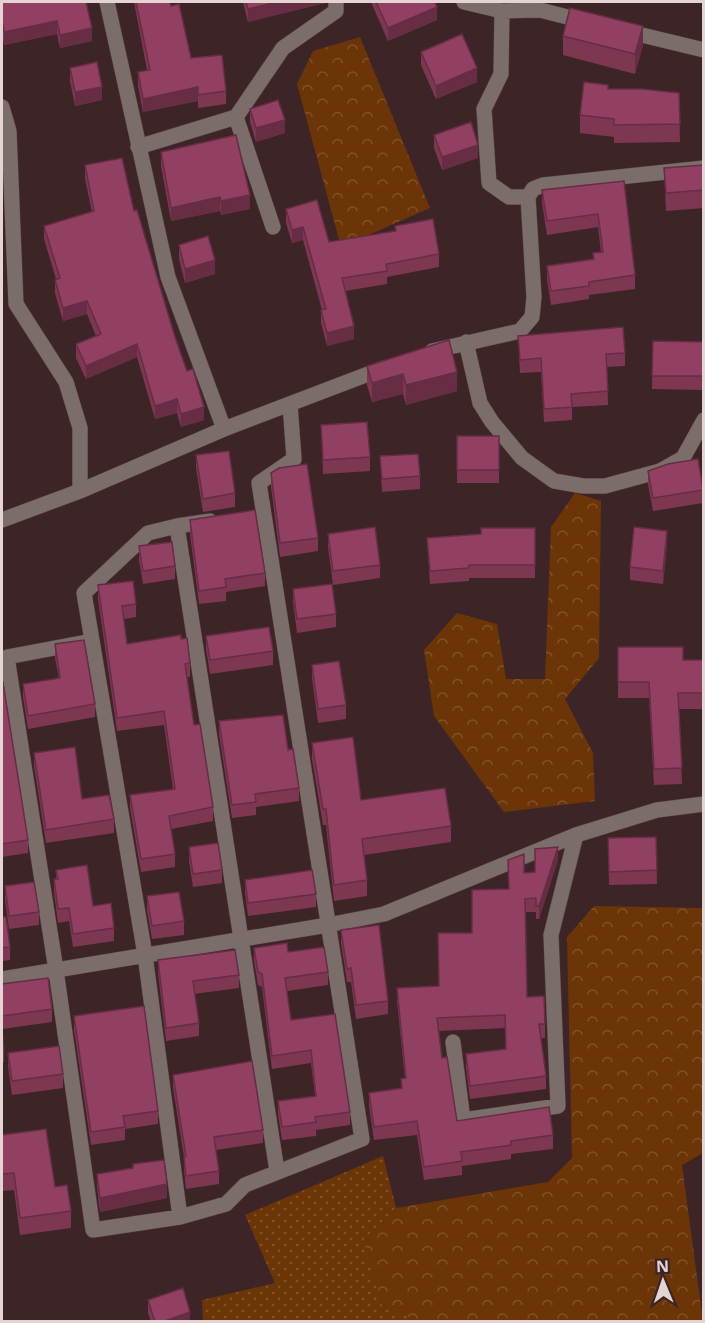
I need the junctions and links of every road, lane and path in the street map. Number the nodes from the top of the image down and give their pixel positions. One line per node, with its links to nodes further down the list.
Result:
1 (107, 2): 8 (street)
2 (336, 2): 7 (street)
3 (464, 2): 4 (street)
4 (502, 11): 5 (street); 10 (street)
5 (704, 50)
6 (2, 107): 16 (street)
7 (236, 117): 8 (street); 11 (street)
8 (138, 147): 15 (street)
9 (704, 168): 10 (street)
10 (528, 197): 12 (street)
11 (273, 227)
12 (466, 342): 13 (street); 14 (street)
13 (290, 404): 15 (street); 23 (street)
14 (704, 420)
15 (224, 429): 16 (street)
16 (80, 491): 18 (street)
17 (220, 519): 19 (street)
18 (2, 520)
19 (177, 526): 20 (street); 24 (street)
20 (92, 641): 25 (street); 26 (street)
21 (704, 804): 22 (street)
22 (576, 835): 23 (street); 28 (street)
23 (328, 925): 24 (street); 29 (street)
24 (242, 939): 25 (street); 29 (street)
25 (145, 955): 26 (street); 30 (street)
26 (56, 970): 27 (street); 30 (street)
27 (2, 979)
28 (453, 1042)
29 (277, 1171): 30 (street)
30 (180, 1217)

